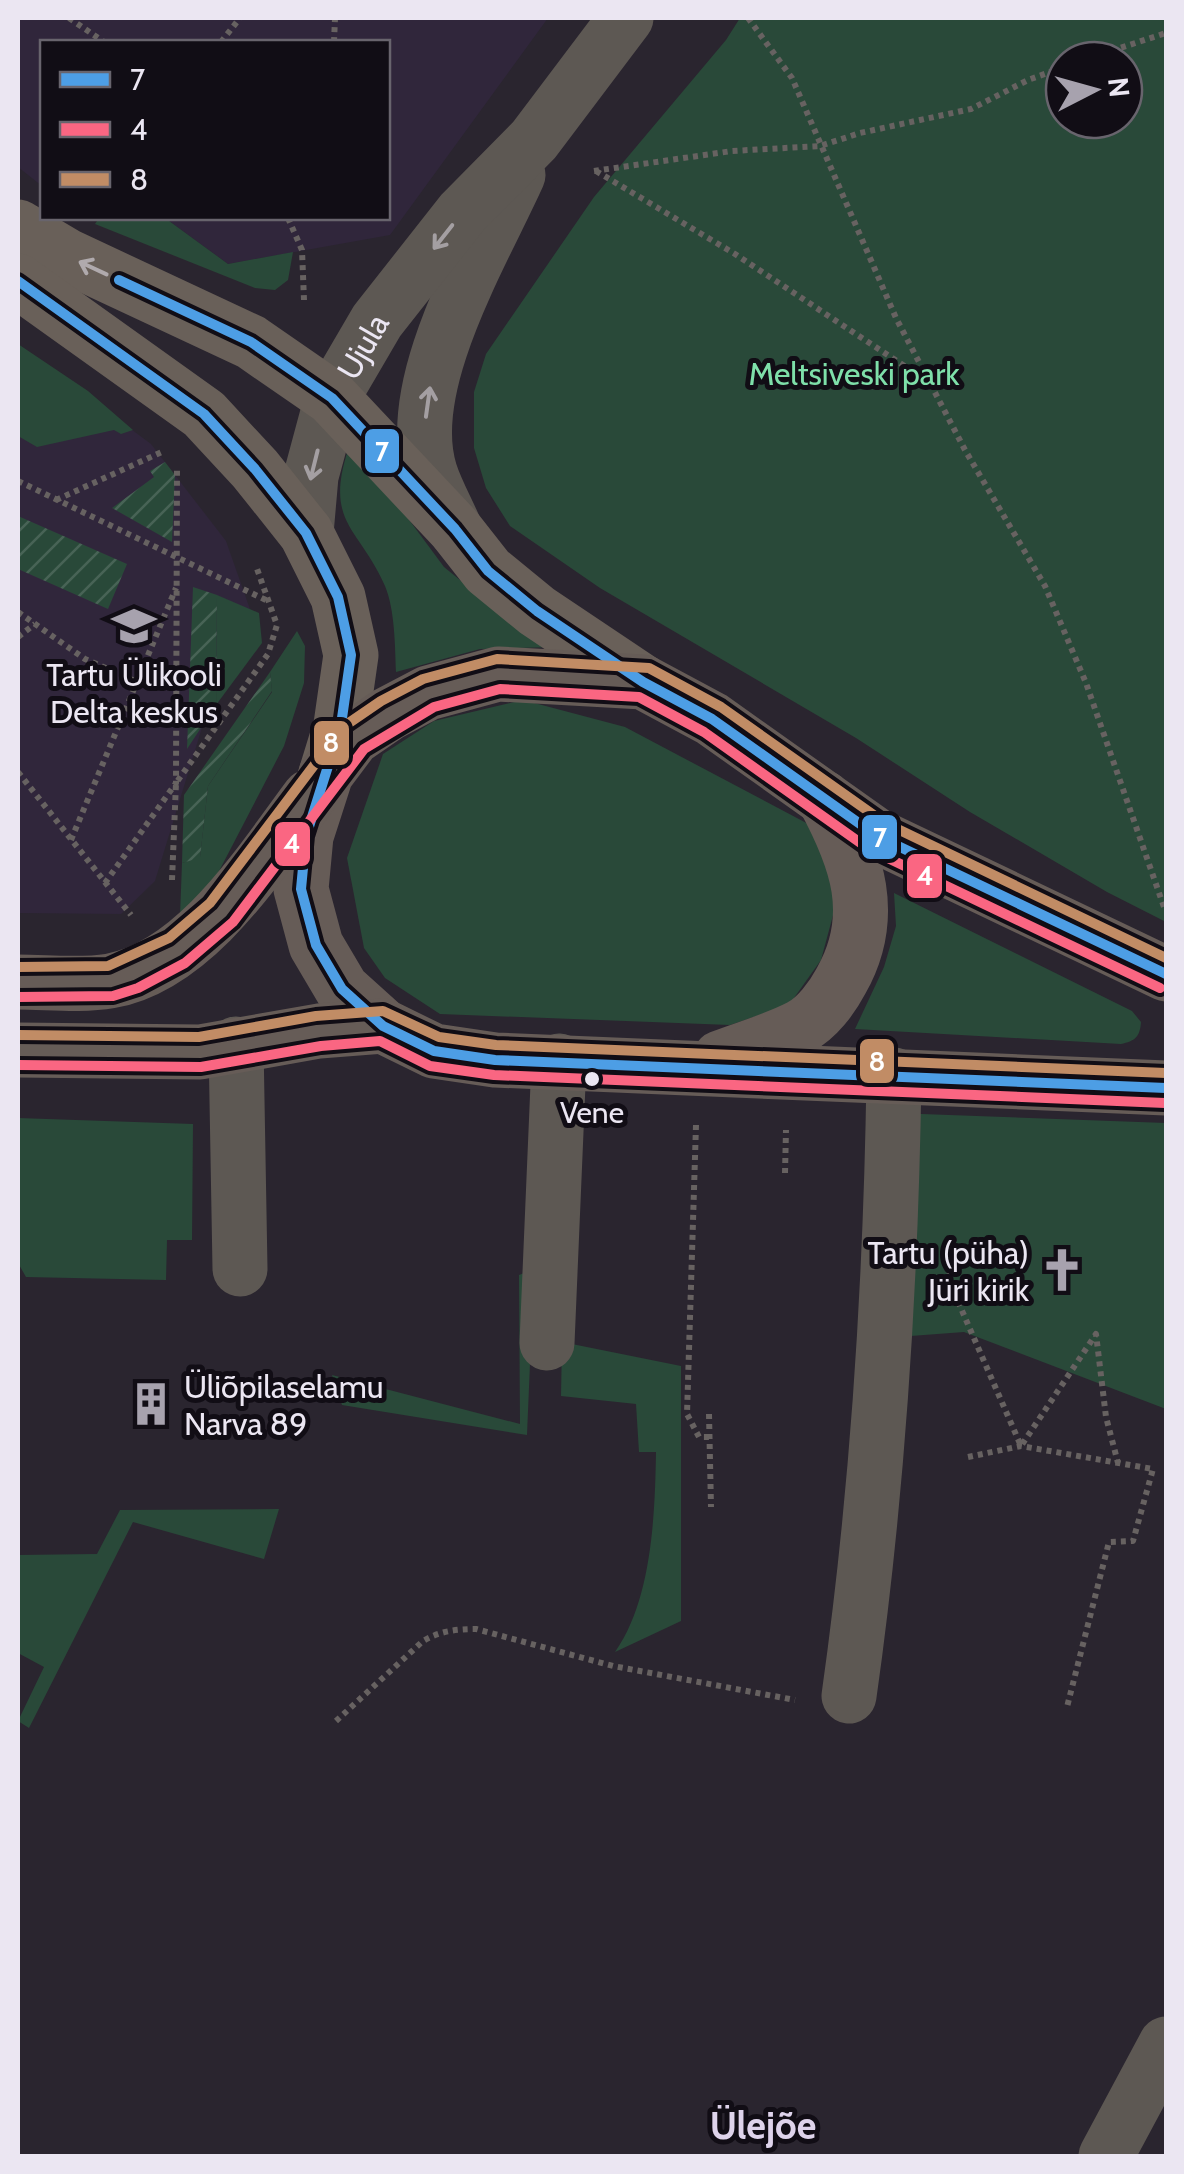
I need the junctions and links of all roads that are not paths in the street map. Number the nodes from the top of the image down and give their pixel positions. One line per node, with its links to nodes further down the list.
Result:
1 (626, 18): 2 (street, Ujula)
2 (534, 140): 5 (street, Ujula, one-way to 5); 6 (street, Ujula, one-way to 2)
3 (18, 227): 5 (main road, one-way to 3)
4 (18, 280): 7 (main road)
5 (332, 398): 6 (main road); 7 (street, Ujula, one-way to 7)
6 (455, 529): 8 (main road)
7 (306, 533): 9 (main road)
8 (643, 682): 9 (highway); 10 (highway)
9 (326, 774): 12 (highway); 13 (highway)
10 (822, 795): 11 (highway); 17 (highway)
11 (1166, 974)
12 (18, 982)
13 (383, 1026): 14 (highway); 16 (highway)
14 (236, 1044): 15 (highway); 20 (street)
15 (18, 1050)
16 (560, 1062): 17 (highway); 21 (street)
17 (698, 1066): 18 (highway)
18 (894, 1076): 19 (highway); 22 (street)
19 (1166, 1088)
20 (240, 1269)
21 (547, 1342)
22 (828, 1699)
23 (1166, 2044): 24 (street)
24 (1106, 2156)

